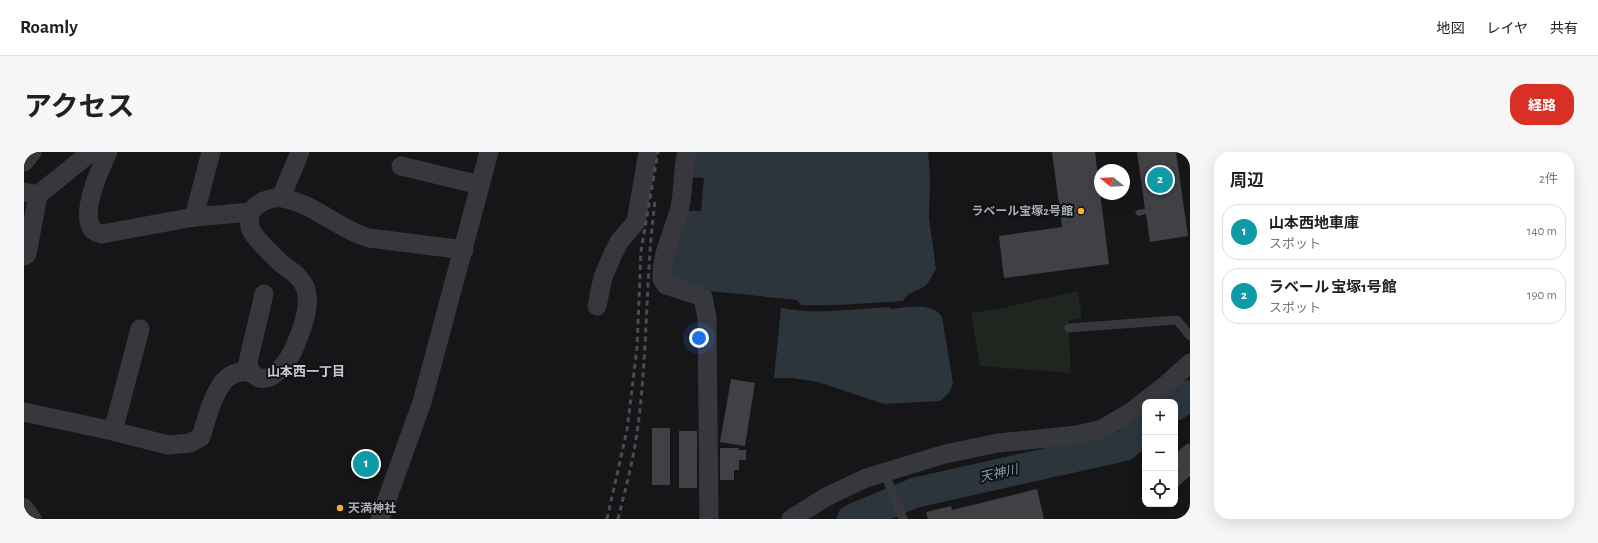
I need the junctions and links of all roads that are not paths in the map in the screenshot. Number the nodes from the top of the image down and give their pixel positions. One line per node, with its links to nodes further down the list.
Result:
1 (32, 152): 9 (street)
2 (91, 152): 12 (street)
3 (108, 152): 15 (street)
4 (211, 152): 15 (street)
5 (300, 152): 13 (street)
6 (489, 152): 11 (street)
7 (648, 152): 19 (street)
8 (687, 152): 33 (street)
9 (24, 162)
10 (402, 166): 11 (street)
11 (480, 185): 16 (street)
12 (31, 193): 17 (street)
13 (281, 198): 14 (street); 16 (street)
14 (251, 212): 15 (street); 24 (street)
15 (194, 217)
16 (464, 250): 32 (street)
17 (24, 256)
18 (264, 294): 24 (street)
19 (597, 306)
20 (1069, 328): 22 (lane)
21 (140, 329): 26 (street)
22 (1190, 336)
23 (1190, 363): 27 (street)
24 (250, 373): 26 (street)
25 (24, 412): 26 (street)
26 (113, 431)
27 (887, 479): 29 (lane); 30 (street)
28 (24, 508): 31 (street)
29 (901, 516)
30 (794, 518)
31 (32, 519)
32 (380, 519)
33 (709, 519)

